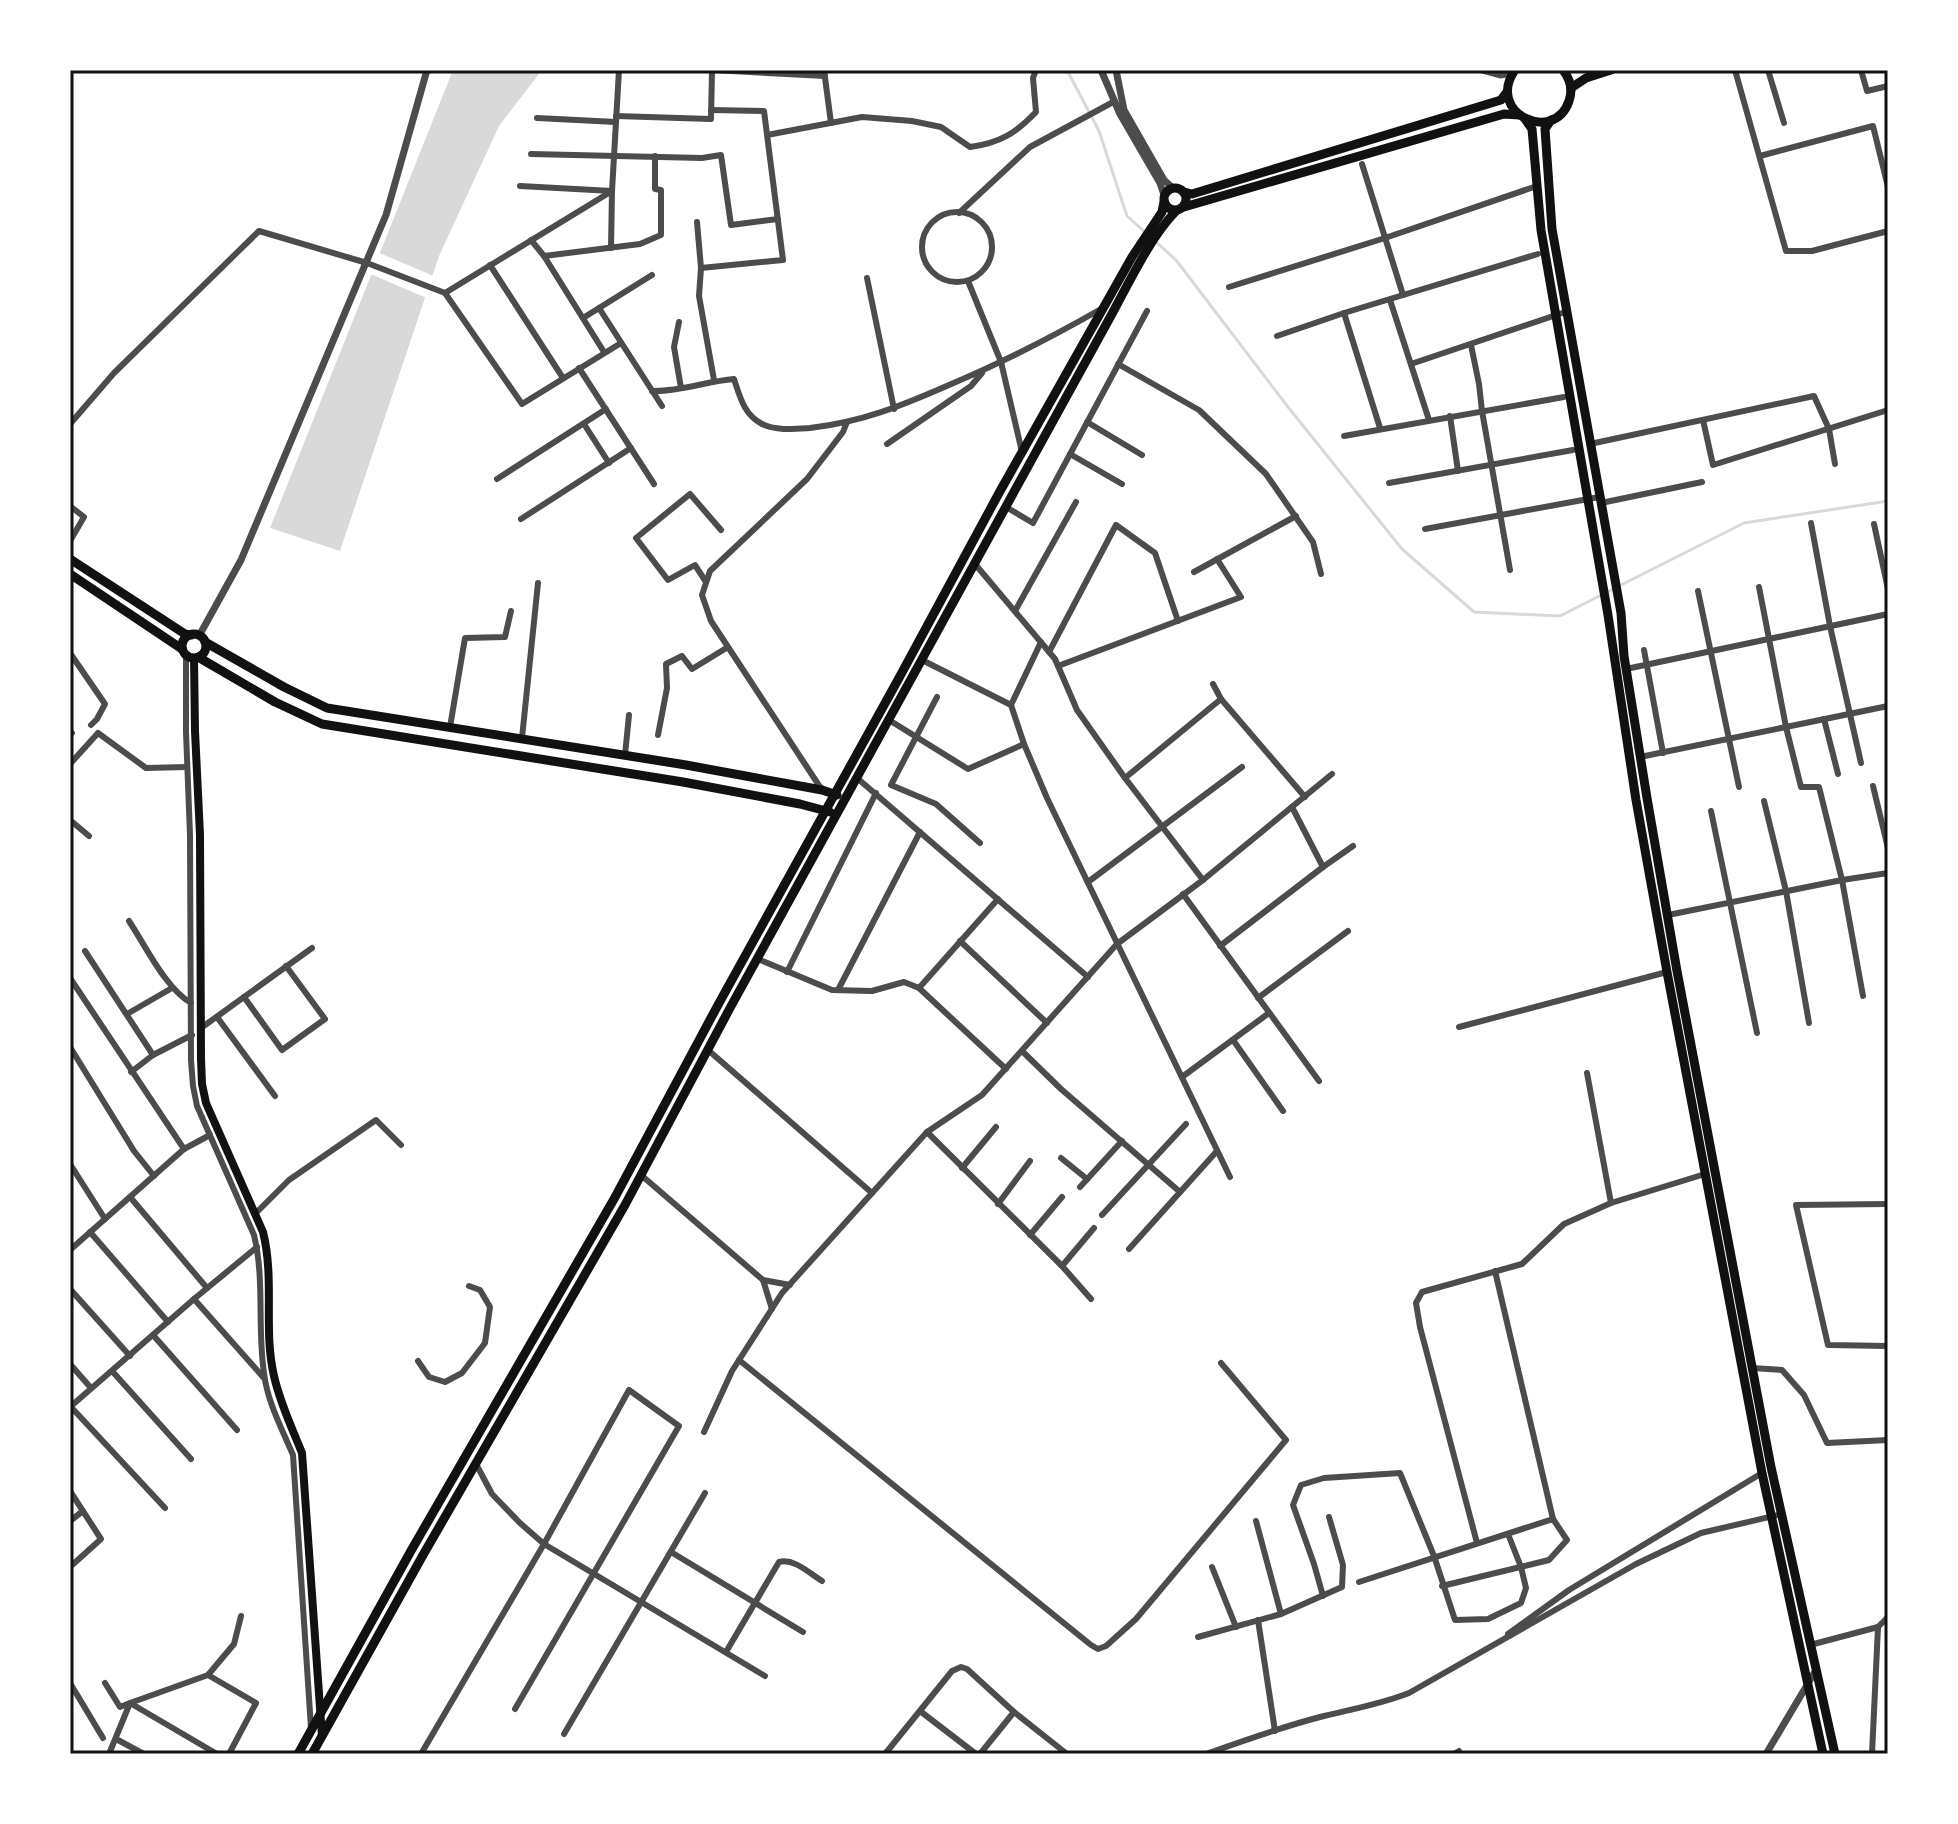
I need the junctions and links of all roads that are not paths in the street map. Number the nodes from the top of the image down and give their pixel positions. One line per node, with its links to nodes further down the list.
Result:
1 (427, 70): 51 (street)
2 (619, 70): 24 (street)
3 (712, 70): 15 (street); 21 (street)
4 (1036, 70): 26 (street)
5 (1101, 70): 20 (street)
6 (1116, 70): 40 (street)
7 (1482, 70): 16 (street)
8 (1563, 70): 18 (main road)
9 (1611, 70): 18 (main road)
10 (1727, 70): 14 (street)
11 (1768, 70): 27 (street)
12 (1861, 70): 17 (street)
13 (1514, 71): 16 (street); 19 (main road)
14 (1736, 72): 32 (street)
15 (824, 73): 26 (street)
16 (1500, 75): 19 (street)
17 (1888, 86)
18 (1571, 88): 25 (main road)
19 (1508, 89): 22 (main road); 39 (main road)
20 (1115, 101): 40 (street); 41 (street)
21 (711, 110): 24 (street); 28 (street)
22 (1522, 117): 25 (main road); 36 (main road); 40 (main road)
23 (537, 118): 24 (street)
24 (616, 119): 30 (street)
25 (1551, 120): 34 (main road)
26 (831, 123): 28 (street)
27 (1784, 123)
28 (767, 135): 42 (street)
29 (531, 154): 30 (street)
30 (614, 155): 31 (street); 38 (street)
31 (655, 156): 42 (street); 47 (street)
32 (1760, 156): 37 (street); 44 (street)
33 (1362, 164): 45 (street)
34 (1548, 184): 36 (street); 65 (main road)
35 (520, 186): 38 (street)
36 (1537, 186): 45 (street); 65 (main road)
37 (1888, 187)
38 (612, 191): 46 (street); 47 (street)
39 (1184, 192): 40 (main road); 40 (main road)
40 (1170, 205): 50 (main road)
41 (959, 213): 56 (street); 56 (street)
42 (778, 219): 53 (street)
43 (697, 222): 53 (street)
44 (1888, 231)
45 (1385, 238): 57 (street); 59 (street)
46 (531, 240): 49 (street); 52 (street)
47 (611, 248): 49 (street)
48 (1538, 254): 59 (street)
49 (544, 256): 66 (street)
50 (1136, 261): 62 (main road); 117 (main road)
51 (367, 263): 58 (street); 92 (street); 143 (street)
52 (490, 265): 58 (street); 77 (street)
53 (701, 268): 78 (street)
54 (652, 275): 61 (street)
55 (867, 278): 84 (street)
56 (968, 281): 72 (street)
57 (1229, 287)
58 (445, 293): 77 (street)
59 (1403, 295): 60 (street)
60 (1390, 300): 64 (street); 74 (street)
61 (599, 308): 66 (street); 69 (street)
62 (1103, 308): 72 (street); 101 (main road)
63 (1147, 311): 73 (street)
64 (1344, 313): 68 (street); 94 (street)
65 (1560, 314): 70 (street); 98 (main road); 113 (main road)
66 (583, 318): 71 (street)
67 (679, 322): 79 (street)
68 (1277, 336)
69 (621, 343): 71 (street); 80 (street)
70 (1471, 345): 74 (street); 86 (street)
71 (604, 352): 75 (street)
72 (1001, 362): 76 (street); 101 (street)
73 (1118, 364): 91 (street); 119 (street)
74 (1411, 364): 88 (street)
75 (579, 368): 77 (street); 83 (street)
76 (985, 370): 84 (street); 97 (street)
77 (563, 378)
78 (714, 380): 79 (street); 90 (street)
79 (681, 388): 80 (street)
80 (652, 391): 82 (street)
81 (1564, 397): 86 (street)
82 (662, 406)
83 (606, 409): 93 (street); 99 (street)
84 (894, 409): 90 (street)
85 (1888, 410): 95 (street)
86 (1482, 411): 87 (street); 106 (street)
87 (1450, 416): 88 (street); 107 (street)
88 (1429, 420): 94 (street)
89 (1703, 420): 95 (street); 95 (street); 98 (street)
90 (847, 422): 133 (street)
91 (1087, 422): 102 (street); 103 (street)
92 (70, 424)
93 (584, 424): 104 (street); 108 (street)
94 (1380, 428): 96 (street)
95 (1829, 429): 105 (street)
96 (1344, 436)
97 (887, 444)
98 (1590, 444): 114 (main road)
99 (631, 448): 104 (street); 111 (street)
100 (1573, 450): 106 (street)
101 (1022, 452): 188 (main road)
102 (1070, 454): 112 (street); 117 (street)
103 (1142, 455)
104 (609, 463): 120 (street)
105 (1835, 464)
106 (1493, 465): 107 (street); 118 (street)
107 (1458, 471): 110 (street)
108 (497, 479)
109 (1702, 482): 114 (street)
110 (1389, 483)
111 (654, 484)
112 (1122, 484)
113 (1588, 499): 114 (street); 118 (street); 223 (main road)
114 (1600, 500): 155 (main road)
115 (1076, 502): 139 (street)
116 (70, 506): 125 (street)
117 (1006, 507): 128 (main road)
118 (1502, 515): 123 (street); 129 (street)
119 (1296, 516): 127 (street); 132 (street)
120 (521, 519)
121 (1811, 523): 142 (street)
122 (1874, 524): 136 (street)
123 (1425, 529)
124 (721, 530): 133 (street)
125 (70, 541)
126 (70, 559): 143 (main road)
127 (1217, 559): 130 (street); 141 (street)
128 (975, 564): 139 (street); 152 (main road)
129 (1510, 570)
130 (1194, 572)
131 (70, 574): 151 (main road)
132 (1321, 574)
133 (706, 582): 146 (street)
134 (538, 583): 170 (street)
135 (1759, 587): 144 (street)
136 (1888, 589)
137 (1698, 591): 148 (street)
138 (511, 611): 166 (street)
139 (1015, 611): 145 (street)
140 (1888, 614): 142 (street)
141 (1178, 621): 149 (street); 154 (street)
142 (1830, 626): 144 (street); 161 (street)
143 (199, 638): 151 (main road); 151 (main road); 166 (main road)
144 (1770, 639): 148 (street); 167 (street)
145 (1041, 642): 149 (street); 159 (street)
146 (728, 647): 168 (street); 186 (street)
147 (1644, 650): 153 (street)
148 (1710, 651): 153 (street); 171 (street)
149 (1049, 652): 154 (street)
150 (70, 653): 165 (street)
151 (190, 655): 178 (street); 193 (main road); 239 (main road)
152 (922, 660): 159 (street); 164 (main road)
153 (1646, 665): 155 (street); 173 (street)
154 (1058, 666): 183 (street)
155 (1626, 669): 175 (main road)
156 (1213, 684): 158 (street)
157 (937, 697): 169 (street)
158 (1221, 699): 183 (street); 190 (street)
159 (1011, 705): 172 (street)
160 (1888, 706): 161 (street)
161 (1850, 714): 163 (street); 176 (street)
162 (629, 715): 174 (street)
163 (1824, 719): 167 (street); 181 (street)
164 (889, 720): 169 (street); 182 (main road)
165 (91, 725)
166 (450, 727): 170 (main road)
167 (1786, 727): 171 (street); 206 (street)
168 (658, 735)
169 (916, 737): 172 (street); 200 (street)
170 (522, 738): 174 (main road)
171 (1729, 739): 173 (street); 185 (street)
172 (1024, 744): 207 (street)
173 (1663, 753): 175 (street)
174 (625, 755): 186 (main road)
175 (1640, 757): 212 (main road)
176 (1861, 763)
177 (70, 764): 178 (street)
178 (187, 767): 232 (street)
179 (1242, 767): 197 (street)
180 (1332, 774): 190 (street)
181 (1838, 774)
182 (857, 778): 187 (street); 189 (main road)
183 (1125, 778): 197 (street)
184 (1873, 786): 202 (street)
185 (1739, 787)
186 (822, 790): 188 (main road)
187 (876, 793): 198 (street); 222 (street)
188 (835, 794): 189 (main road); 193 (main road)
189 (847, 797): 195 (main road)
190 (1305, 797): 192 (street)
191 (1764, 801): 208 (street)
192 (1292, 807): 203 (street); 205 (street)
193 (825, 811): 195 (main road); 364 (main road)
194 (1711, 811): 211 (street)
195 (837, 814): 220 (main road)
196 (70, 820): 199 (street)
197 (1162, 827): 205 (street); 207 (street)
198 (920, 832): 210 (street); 228 (street)
199 (89, 836)
200 (980, 843)
201 (1353, 846): 203 (street)
202 (1888, 848)
203 (1323, 867): 217 (street)
204 (1888, 873): 206 (street)
205 (1203, 880): 209 (street)
206 (1842, 880): 208 (street); 229 (street)
207 (1088, 882): 216 (street)
208 (1786, 891): 211 (street); 237 (street)
209 (1183, 894): 216 (street); 217 (street)
210 (998, 899): 215 (street); 224 (street)
211 (1729, 903): 212 (street); 240 (street)
212 (1668, 915): 308 (main road)
213 (129, 921): 226 (street)
214 (1348, 931): 231 (street)
215 (960, 941): 227 (street); 236 (street)
216 (1117, 944): 224 (street); 250 (street)
217 (1220, 946): 231 (street)
218 (312, 948): 221 (street)
219 (85, 951): 234 (street)
220 (758, 959): 222 (street); 244 (main road)
221 (286, 966): 230 (street); 230 (street)
222 (787, 972): 228 (street)
223 (1667, 972): 238 (street); 267 (main road)
224 (1088, 977): 236 (street)
225 (70, 978): 248 (street)
226 (172, 988): 232 (street); 234 (street)
227 (919, 988): 228 (street); 247 (street)
228 (838, 990)
229 (1863, 996)
230 (244, 997): 235 (street)
231 (1258, 998): 233 (street)
232 (191, 1003): 241 (street)
233 (1269, 1013): 242 (street); 251 (street)
234 (127, 1014): 246 (street)
235 (217, 1017): 239 (street); 252 (street)
236 (1047, 1023): 245 (street)
237 (1809, 1023)
238 (1459, 1027)
239 (201, 1028): 280 (main road)
240 (1757, 1033)
241 (192, 1035): 246 (street); 257 (street)
242 (1233, 1040): 250 (street); 253 (street)
243 (70, 1047): 269 (street)
244 (708, 1050): 268 (main road); 274 (street)
245 (1022, 1051): 247 (street); 258 (street)
246 (153, 1055): 248 (street)
247 (1006, 1069): 256 (street)
248 (131, 1072): 260 (street)
249 (1587, 1073): 277 (street)
250 (1182, 1077): 261 (street)
251 (1319, 1081)
252 (275, 1096)
253 (1283, 1111)
254 (1186, 1124): 265 (street)
255 (996, 1127): 266 (street)
256 (927, 1132): 266 (street); 274 (street)
257 (210, 1135): 260 (street); 287 (street)
258 (1122, 1141): 265 (street); 271 (street)
259 (401, 1145): 280 (street)
260 (184, 1149): 269 (street)
261 (1217, 1151): 270 (street); 273 (street)
262 (1061, 1158): 271 (street)
263 (1030, 1161): 278 (street)
264 (70, 1164): 282 (street)
265 (1148, 1164): 273 (street); 281 (street)
266 (962, 1168): 278 (street)
267 (1705, 1174): 277 (street); 318 (main road)
268 (641, 1175): 292 (street); 317 (main road)
269 (154, 1176): 275 (street)
270 (1230, 1177)
271 (1087, 1179): 272 (street)
272 (1080, 1187)
273 (1180, 1192): 289 (street)
274 (872, 1193): 293 (street)
275 (130, 1197): 282 (street); 295 (street)
276 (1062, 1197): 285 (street)
277 (1611, 1203): 291 (street)
278 (998, 1204): 285 (street)
279 (1888, 1204): 302 (street)
280 (255, 1214): 364 (main road)
281 (1102, 1215)
282 (105, 1219): 284 (street)
283 (1094, 1228): 290 (street)
284 (90, 1232): 288 (street); 300 (street)
285 (1030, 1235): 290 (street)
286 (70, 1237): 288 (street)
287 (257, 1247): 295 (street); 310 (street)
288 (73, 1248)
289 (1129, 1249)
290 (1062, 1266): 298 (street)
291 (1495, 1271): 325 (street); 329 (street)
292 (763, 1280): 293 (street); 299 (street)
293 (790, 1285): 299 (street)
294 (469, 1286): 305 (street)
295 (207, 1288): 297 (street)
296 (70, 1289): 303 (street)
297 (194, 1299): 300 (street); 310 (street)
298 (1091, 1299)
299 (772, 1309): 304 (street)
300 (168, 1322): 301 (street)
301 (153, 1335): 303 (street); 313 (street)
302 (1888, 1346)
303 (130, 1356): 309 (street)
304 (739, 1360): 306 (street); 314 (street)
305 (418, 1361)
306 (1221, 1363)
307 (70, 1364): 311 (street)
308 (1752, 1368): 315 (street); 323 (main road)
309 (112, 1371): 311 (street); 316 (street)
310 (264, 1378): 365 (street)
311 (91, 1388): 312 (street)
312 (70, 1407): 321 (street)
313 (237, 1430)
314 (704, 1432)
315 (1888, 1440)
316 (191, 1459)
317 (476, 1464): 330 (street); 368 (main road)
318 (1762, 1473): 323 (main road); 353 (street)
319 (70, 1491): 322 (street)
320 (705, 1493): 331 (street)
321 (165, 1508)
322 (83, 1511): 326 (street); 333 (street)
323 (1776, 1516): 351 (main road); 353 (street); 357 (main road)
324 (1329, 1517): 340 (street)
325 (1553, 1519): 328 (street); 335 (street)
326 (70, 1521)
327 (1256, 1521): 343 (street)
328 (1508, 1534): 329 (street); 335 (street)
329 (1477, 1543): 332 (street)
330 (544, 1544): 336 (street); 336 (street); 377 (street)
331 (671, 1552): 341 (street); 342 (street)
332 (1434, 1556): 338 (street); 339 (street); 340 (street)
333 (70, 1567)
334 (1212, 1567): 347 (street)
335 (1521, 1567): 339 (street); 339 (street)
336 (593, 1573): 341 (street); 361 (street)
337 (822, 1581): 342 (street)
338 (1359, 1582)
339 (1442, 1586)
340 (1323, 1596): 343 (street)
341 (642, 1602): 352 (street); 367 (street)
342 (756, 1604): 349 (street); 352 (street)
343 (1281, 1614): 346 (street)
344 (241, 1616): 355 (street)
345 (1888, 1617): 348 (street)
346 (1258, 1620): 347 (street); 366 (street)
347 (1236, 1627): 350 (street)
348 (1878, 1627): 351 (street); 385 (street)
349 (803, 1632)
350 (1198, 1637)
351 (1810, 1645): 354 (main road)
352 (726, 1652): 356 (street)
353 (1475, 1657): 366 (street)
354 (1816, 1670): 357 (street); 384 (main road)
355 (208, 1675): 360 (street); 374 (street)
356 (765, 1676)
357 (1808, 1681): 382 (street); 383 (main road)
358 (70, 1683): 369 (street)
359 (105, 1683): 360 (street)
360 (130, 1703): 370 (street); 373 (street)
361 (515, 1709)
362 (920, 1711): 363 (street); 378 (street); 379 (street)
363 (1014, 1712): 379 (street); 380 (street)
364 (320, 1713): 365 (main road); 368 (main road)
365 (311, 1728): 375 (main road)
366 (1275, 1731): 381 (street)
367 (564, 1734)
368 (322, 1736): 376 (main road)
369 (103, 1738)
370 (116, 1739): 371 (street); 372 (street)
371 (109, 1754)
372 (144, 1754)
373 (217, 1754)
374 (229, 1754)
375 (298, 1754)
376 (312, 1754)
377 (421, 1754)
378 (886, 1754)
379 (978, 1754)
380 (1067, 1754)
381 (1206, 1754)
382 (1766, 1754)
383 (1823, 1754)
384 (1835, 1754)
385 (1872, 1754)

